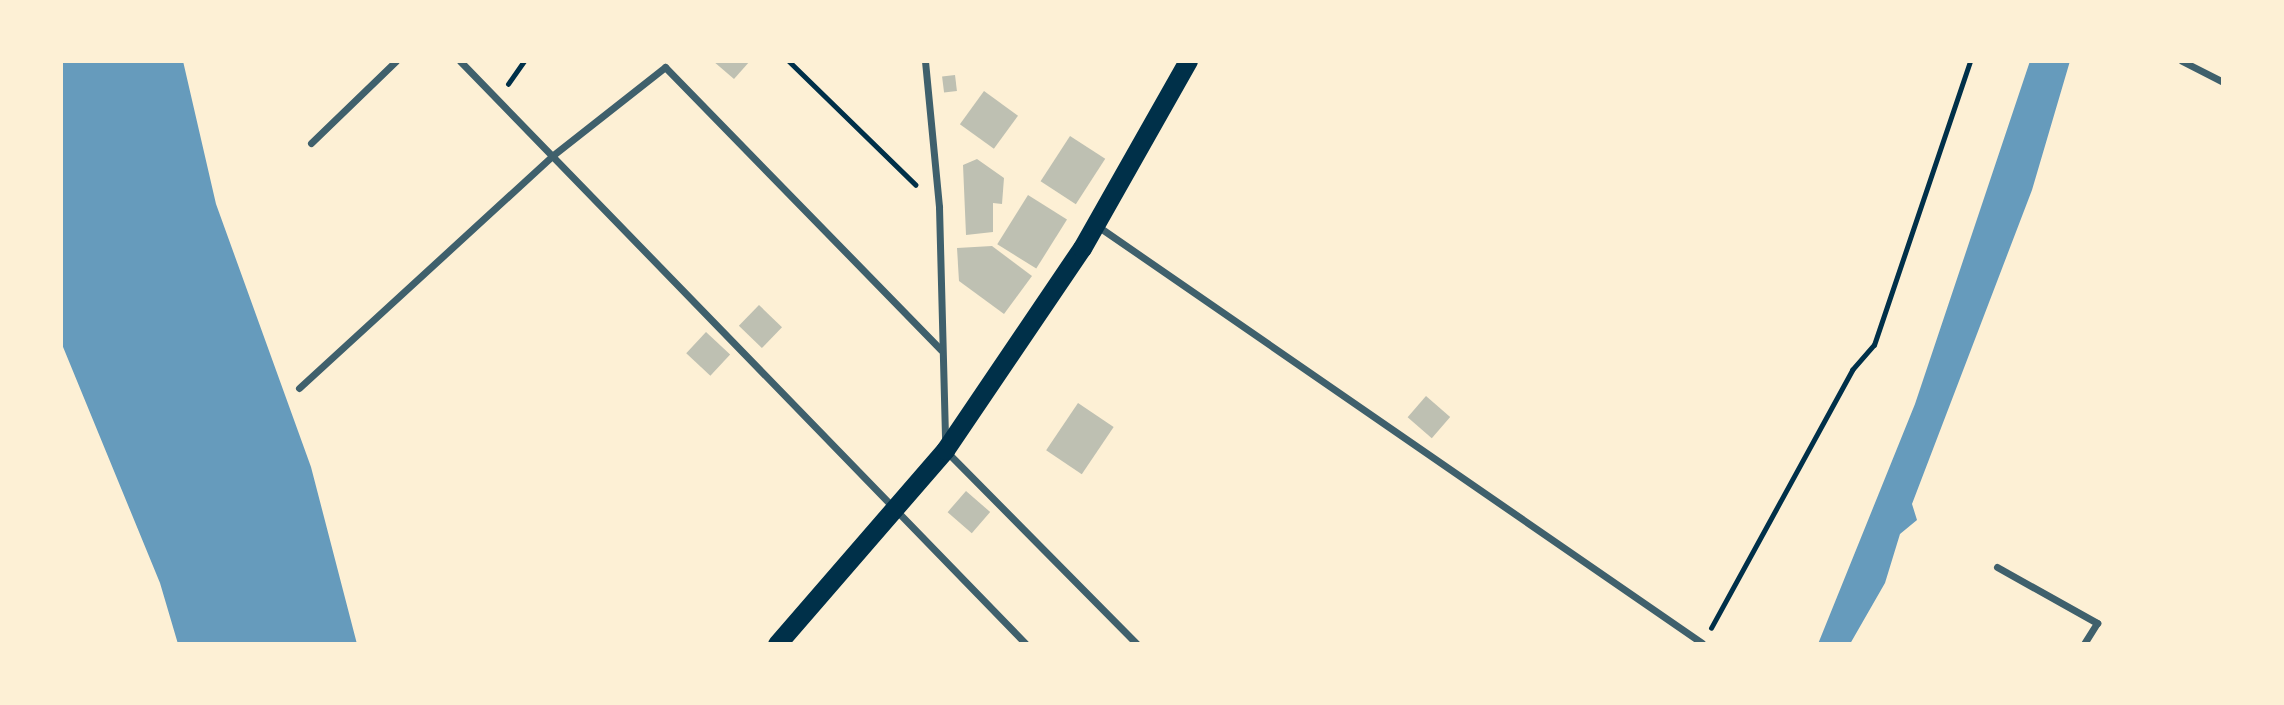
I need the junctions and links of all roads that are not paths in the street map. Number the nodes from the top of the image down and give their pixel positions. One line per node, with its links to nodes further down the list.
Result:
1 (396, 61): 7 (street)
2 (460, 61): 8 (street)
3 (925, 61): 10 (street)
4 (1188, 61): 9 (highway)
5 (2182, 61): 6 (street)
6 (2223, 82)
7 (311, 143)
8 (552, 156): 10 (street); 11 (street); 13 (street)
9 (1096, 225): 12 (highway); 15 (street)
10 (941, 350): 12 (street)
11 (299, 388)
12 (945, 450): 13 (highway); 18 (street)
13 (897, 512): 16 (highway); 17 (street)
14 (1997, 567): 19 (street)
15 (1702, 643)
16 (777, 644)
17 (1026, 644)
18 (1137, 644)
19 (2084, 644)

